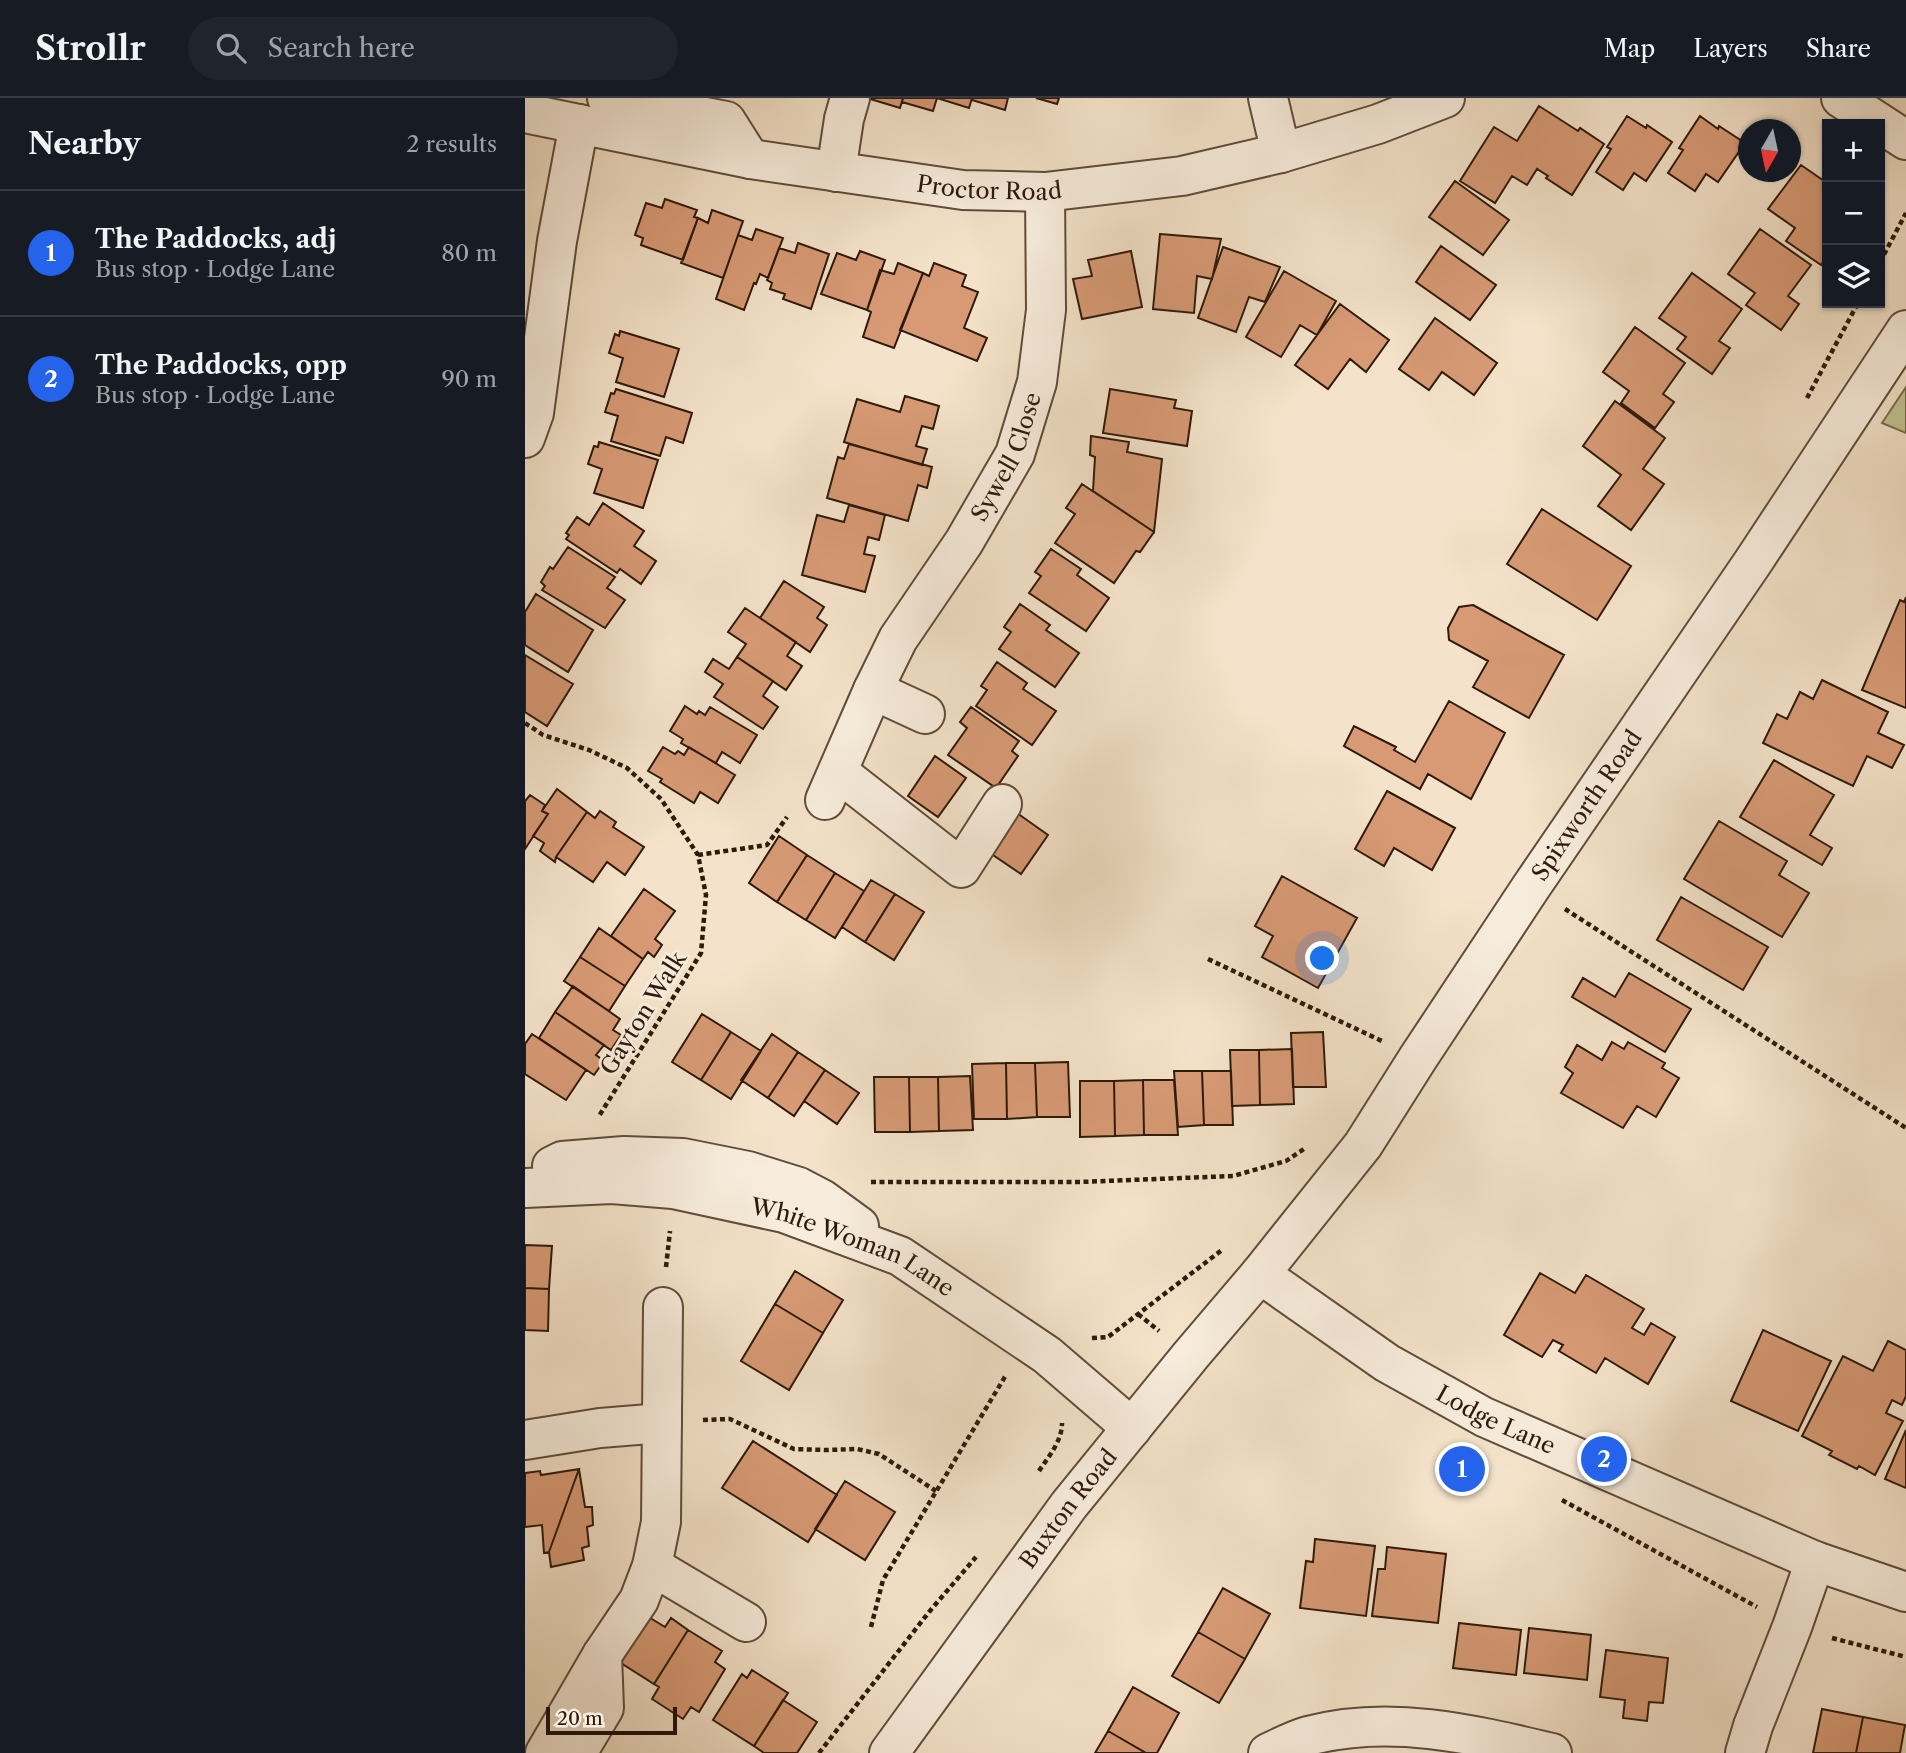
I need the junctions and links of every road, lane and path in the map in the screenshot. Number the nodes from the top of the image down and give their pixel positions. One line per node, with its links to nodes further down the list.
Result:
1 (607, 98): 10 (street)
2 (850, 98): 11 (street)
3 (1268, 98): 9 (street)
4 (1445, 98): 9 (street, Proctor Road)
5 (1841, 98): 8 (street)
6 (525, 113): 7 (street, Proctor Road)
7 (579, 124): 10 (street, Proctor Road); 16 (street)
8 (1906, 139)
9 (1281, 153): 12 (street, Proctor Road)
10 (750, 159): 11 (street, Proctor Road)
11 (836, 172): 12 (street, Proctor Road)
12 (1045, 192): 17 (street, Sywell Close)
13 (1906, 213): 14 (path)
14 (1885, 253)
15 (1906, 330): 23 (street, Spixworth Road)
16 (525, 438)
17 (873, 690): 18 (street); 20 (street, Sywell Close)
18 (925, 713)
19 (525, 723): 22 (path, Gayton Walk)
20 (832, 786): 21 (street); 22 (path)
21 (1002, 804)
22 (698, 855): 26 (path, Gayton Walk)
23 (1531, 887): 27 (path); 35 (street, Spixworth Road)
24 (1207, 959): 25 (path)
25 (1369, 1034)
26 (594, 1124)
27 (1906, 1128)
28 (1305, 1148): 32 (path)
29 (525, 1180): 32 (street)
30 (525, 1188): 31 (street, White Woman Lane)
31 (673, 1189): 34 (street, White Woman Lane); 36 (path)
32 (822, 1199): 34 (street)
33 (1222, 1250): 37 (path)
34 (900, 1256): 37 (street, White Woman Lane)
35 (1260, 1274): 41 (street, Buxton Road); 47 (street, Lodge Lane)
36 (663, 1307): 40 (street)
37 (1059, 1367): 41 (street, White Woman Lane)
38 (1014, 1376): 44 (path)
39 (1061, 1415): 43 (path)
40 (662, 1423): 42 (street); 44 (path); 48 (street)
41 (1132, 1428): 58 (street, Buxton Road)
42 (525, 1440)
43 (1034, 1477)
44 (936, 1491): 51 (path)
45 (1553, 1495): 52 (path)
46 (980, 1552): 57 (path)
47 (1815, 1560): 49 (street, Lodge Lane); 52 (street)
48 (652, 1566): 50 (street); 53 (street)
49 (1906, 1592)
50 (746, 1622)
51 (871, 1627)
52 (1792, 1627): 54 (path); 61 (street)
53 (602, 1655): 55 (street); 56 (street)
54 (1906, 1657)
55 (545, 1753)
56 (577, 1753)
57 (819, 1753)
58 (889, 1753)
59 (1268, 1753): 60 (street)
60 (1552, 1753)
61 (1745, 1753)

